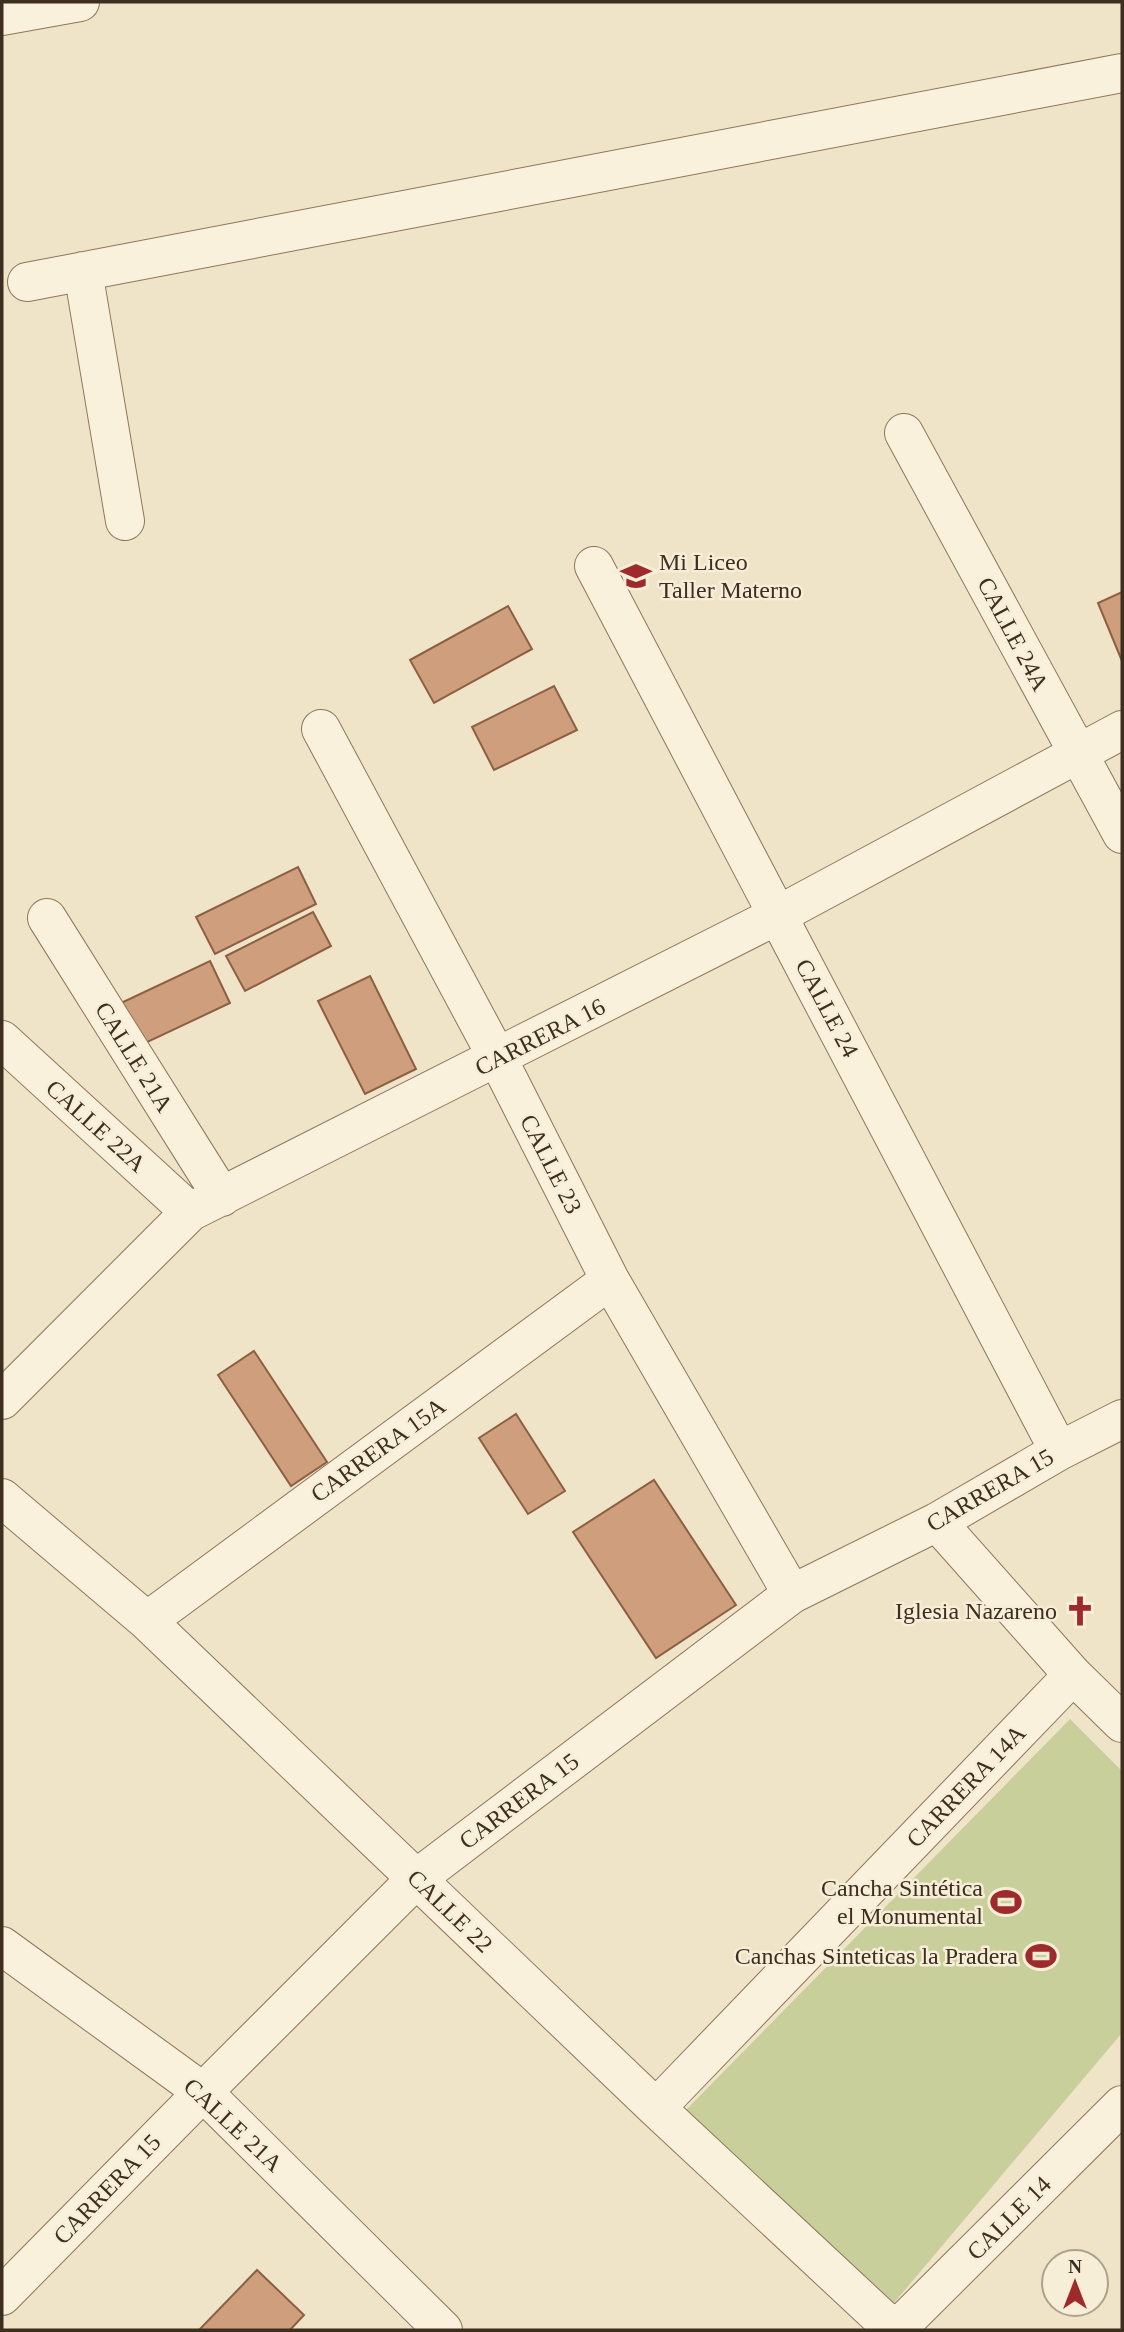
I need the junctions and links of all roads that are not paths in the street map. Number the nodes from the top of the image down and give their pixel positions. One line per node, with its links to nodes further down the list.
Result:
1 (80, 2): 2 (street)
2 (2, 16)
3 (1122, 73): 4 (street)
4 (83, 271): 5 (street); 7 (street)
5 (27, 282)
6 (904, 433): 11 (street, CALLE 24A)
7 (125, 521)
8 (594, 566): 13 (street, CALLE 24)
9 (320, 729): 16 (street, CALLE 23)
10 (1122, 730): 11 (street, CARRERA 16)
11 (1078, 753): 12 (street, CALLE 24A); 13 (street, CARRERA 16)
12 (1122, 834)
13 (778, 915): 16 (street, CARRERA 16); 21 (street, CALLE 24)
14 (47, 918): 17 (street, CALLE 21A)
15 (2, 1040): 17 (street, CALLE 22A)
16 (498, 1059): 17 (street, CARRERA 16); 18 (street, CALLE 23)
17 (206, 1205): 19 (street, CARRERA 16)
18 (610, 1280): 24 (street, CALLE 23); 25 (street, CARRERA 15A)
19 (2, 1401)
20 (1122, 1419): 21 (street, CARRERA 15)
21 (1059, 1451): 23 (street, CARRERA 15)
22 (2, 1498): 25 (street, CALLE 22)
23 (937, 1522): 24 (street, CARRERA 15); 26 (street)
24 (792, 1594): 28 (street, CARRERA 15)
25 (147, 1621): 28 (street, CALLE 22)
26 (1073, 1675): 27 (street); 32 (street, CARRERA 14A)
27 (1122, 1723)
28 (416, 1879): 30 (street, CARRERA 15); 32 (street, CALLE 22)
29 (2, 1946): 30 (street, CALLE 21A)
30 (202, 2092): 33 (street, CARRERA 15); 34 (street, CALLE 21A)
31 (1122, 2105): 35 (street, CALLE 14)
32 (656, 2108): 35 (street, CALLE 22)
33 (2, 2296)
34 (443, 2330)
35 (895, 2330)

